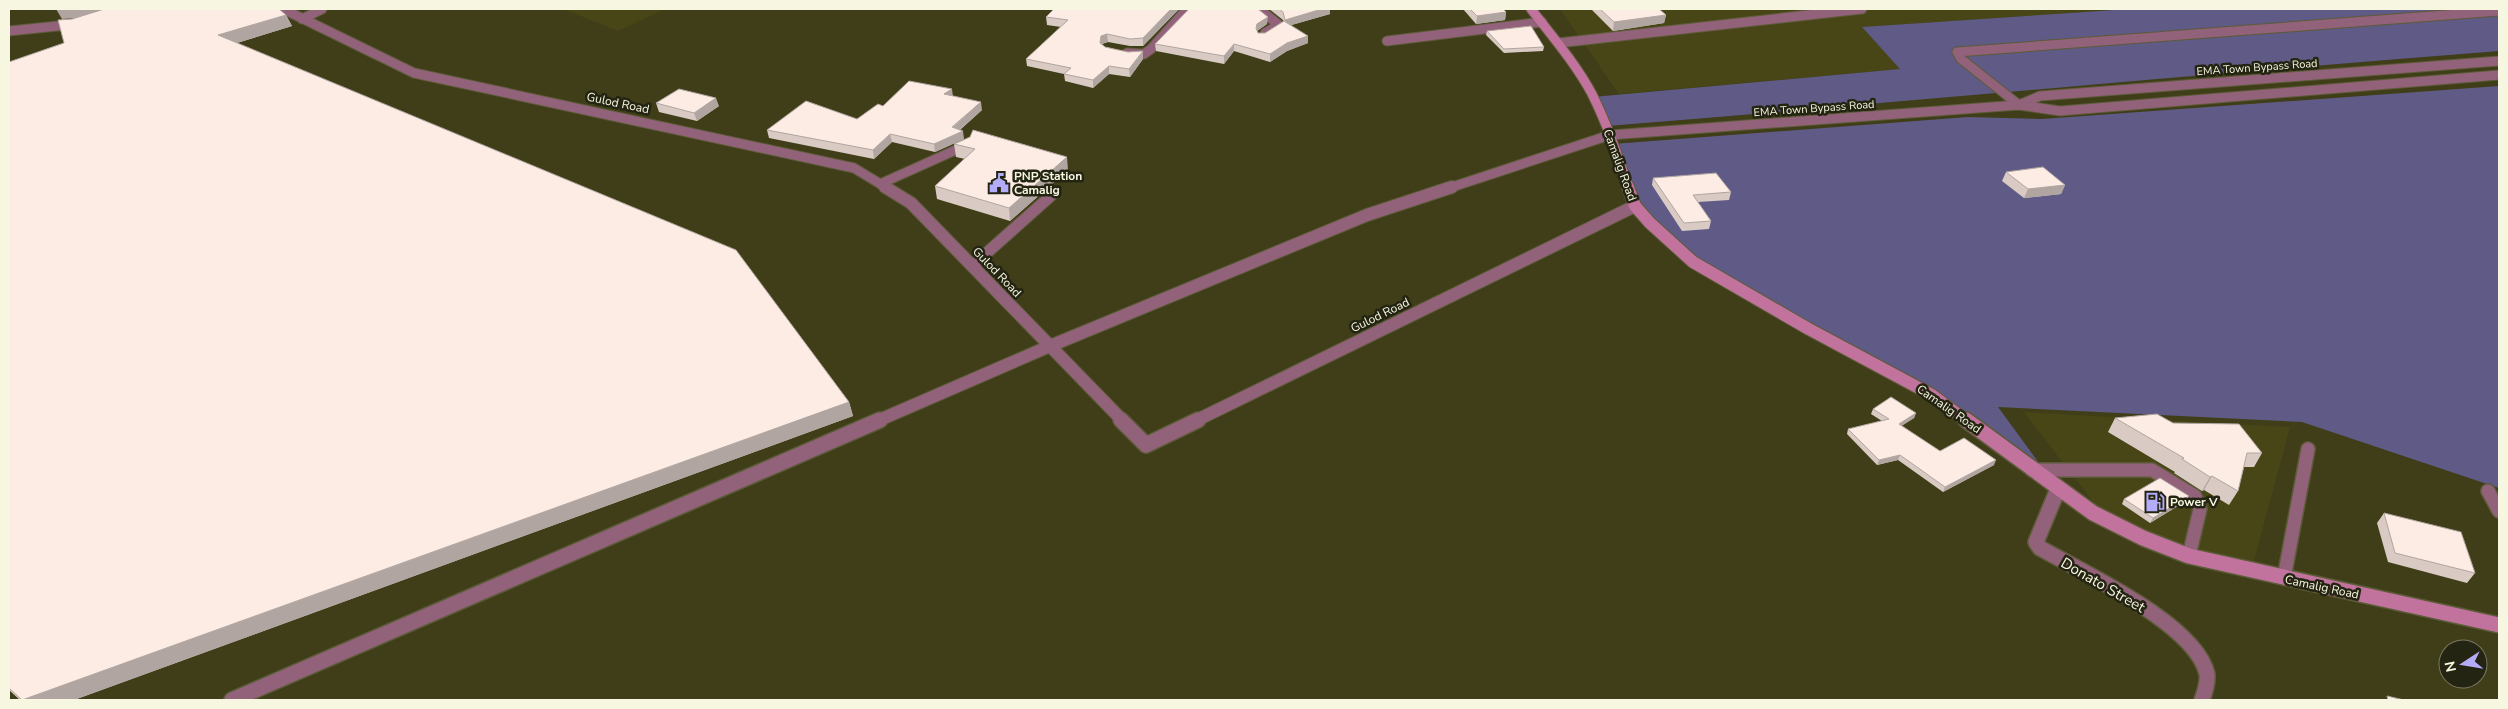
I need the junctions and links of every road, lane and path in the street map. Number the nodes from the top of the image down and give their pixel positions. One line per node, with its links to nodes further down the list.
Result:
1 (283, 9): 8 (street, Gulod Road)
2 (322, 9): 8 (street)
3 (1187, 9): 15 (street)
4 (1259, 9): 12 (street)
5 (1531, 9): 10 (main road, Camalig Road)
6 (1862, 9): 14 (lane)
7 (2499, 10): 18 (street)
8 (302, 19): 21 (street, Gulod Road)
9 (84, 22): 11 (street)
10 (1542, 22): 13 (lane); 14 (main road, Camalig Road)
11 (9, 31)
12 (1262, 35)
13 (1387, 41)
14 (1558, 43): 19 (main road, Camalig Road)
15 (1116, 50)
16 (2499, 61): 18 (street, EMA Town Bypass Road)
17 (2499, 75): 18 (street, EMA Town Bypass Road)
18 (2019, 105): 19 (street, EMA Town Bypass Road)
19 (1610, 135): 23 (main road, Camalig Road); 25 (street, EMA Town Bypass Road)
20 (969, 144): 21 (street)
21 (880, 184): 24 (street, Gulod Road)
22 (1054, 193): 24 (lane)
23 (1635, 206): 25 (street, Gulod Road); 27 (main road, Camalig Road)
24 (972, 266): 25 (street, Gulod Road)
25 (1050, 346): 34 (street, EMA Town Bypass Road)
26 (2308, 450): 32 (lane)
27 (2032, 470): 28 (main road, Camalig Road); 31 (lane)
28 (2058, 489): 31 (main road, Camalig Road); 35 (street, Donato Street)
29 (2488, 491): 30 (lane)
30 (2499, 511)
31 (2190, 556): 32 (main road, Camalig Road)
32 (2284, 578): 33 (main road, Camalig Road)
33 (2499, 625)
34 (232, 700)
35 (2202, 700)

